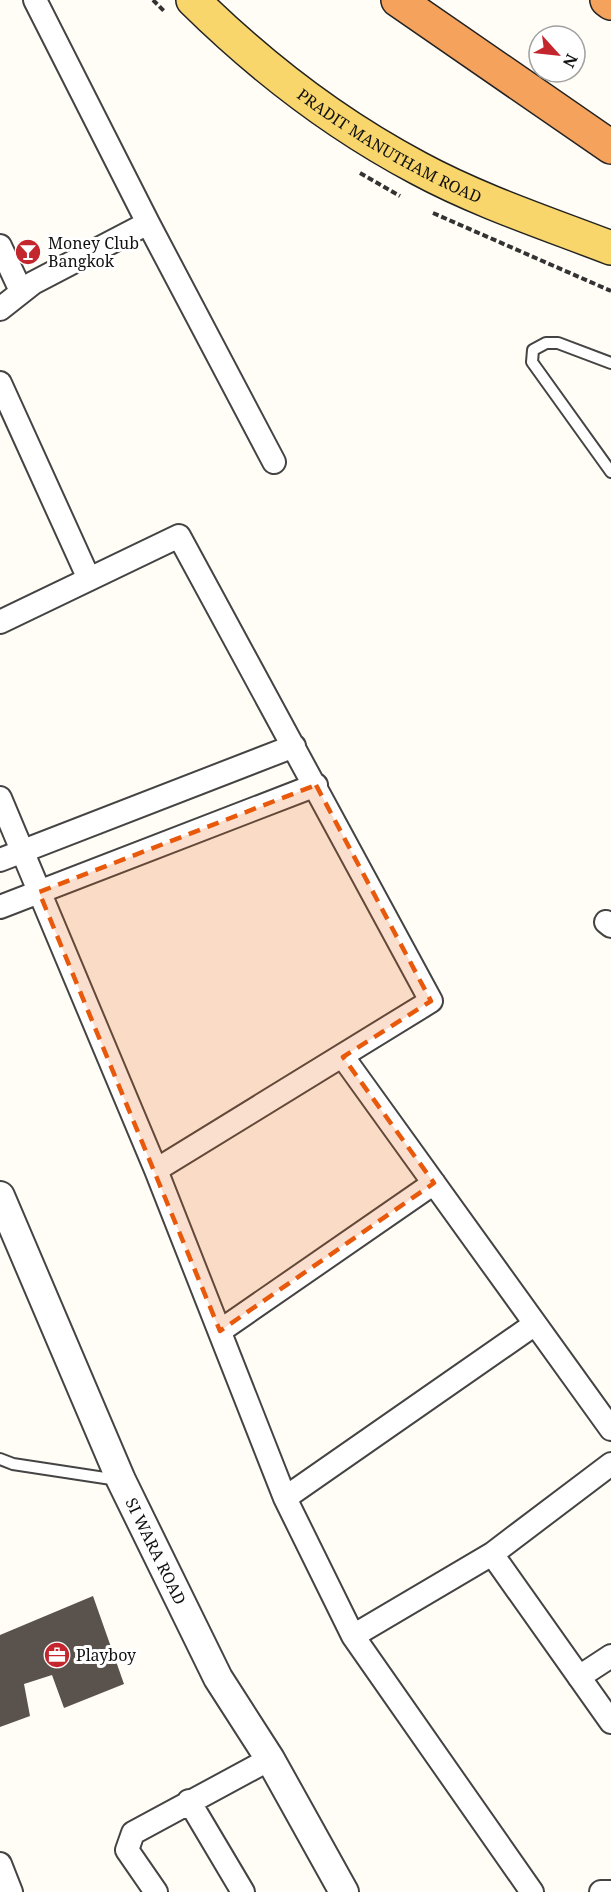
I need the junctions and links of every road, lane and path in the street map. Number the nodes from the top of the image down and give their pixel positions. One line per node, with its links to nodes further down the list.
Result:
1 (35, 0): 5 (street)
2 (193, 0): 7 (main road, PRADIT MANUTHAM ROAD)
3 (398, 0): 4 (highway)
4 (611, 147)
5 (148, 223): 8 (street); 12 (street)
6 (0, 246): 8 (street)
7 (611, 248)
8 (21, 291): 9 (street)
9 (0, 309)
10 (611, 363): 13 (lane)
11 (0, 382): 14 (street)
12 (274, 462)
13 (611, 472)
14 (89, 579): 15 (street); 16 (street)
15 (0, 622)
16 (294, 746): 17 (street); 19 (street)
17 (316, 785): 21 (street); 23 (street)
18 (0, 798): 19 (street)
19 (22, 851): 20 (street); 21 (street)
20 (0, 860)
21 (39, 892): 22 (street); 24 (street)
22 (0, 907)
23 (343, 1057): 24 (street); 25 (street)
24 (156, 1170): 29 (street)
25 (434, 1183): 28 (street); 29 (street)
26 (0, 1196): 27 (street, SI WARA ROAD)
27 (7, 1233): 33 (street, SI WARA ROAD)
28 (535, 1324): 30 (street); 34 (street)
29 (220, 1330): 34 (street)
30 (611, 1429)
31 (0, 1460): 33 (lane)
32 (611, 1464): 35 (street)
33 (121, 1480): 40 (street, SI WARA ROAD)
34 (285, 1498): 36 (street)
35 (492, 1554): 36 (street); 38 (street)
36 (353, 1636): 47 (street)
37 (611, 1656): 38 (street)
38 (579, 1677): 39 (street)
39 (611, 1722)
40 (270, 1759): 41 (street); 46 (street, SI WARA ROAD)
41 (189, 1801): 44 (street); 45 (street)
42 (0, 1864): 43 (street)
43 (11, 1892)
44 (156, 1892)
45 (243, 1892)
46 (344, 1892)
47 (532, 1892)
48 (601, 1892): 49 (street)
49 (611, 1892)

